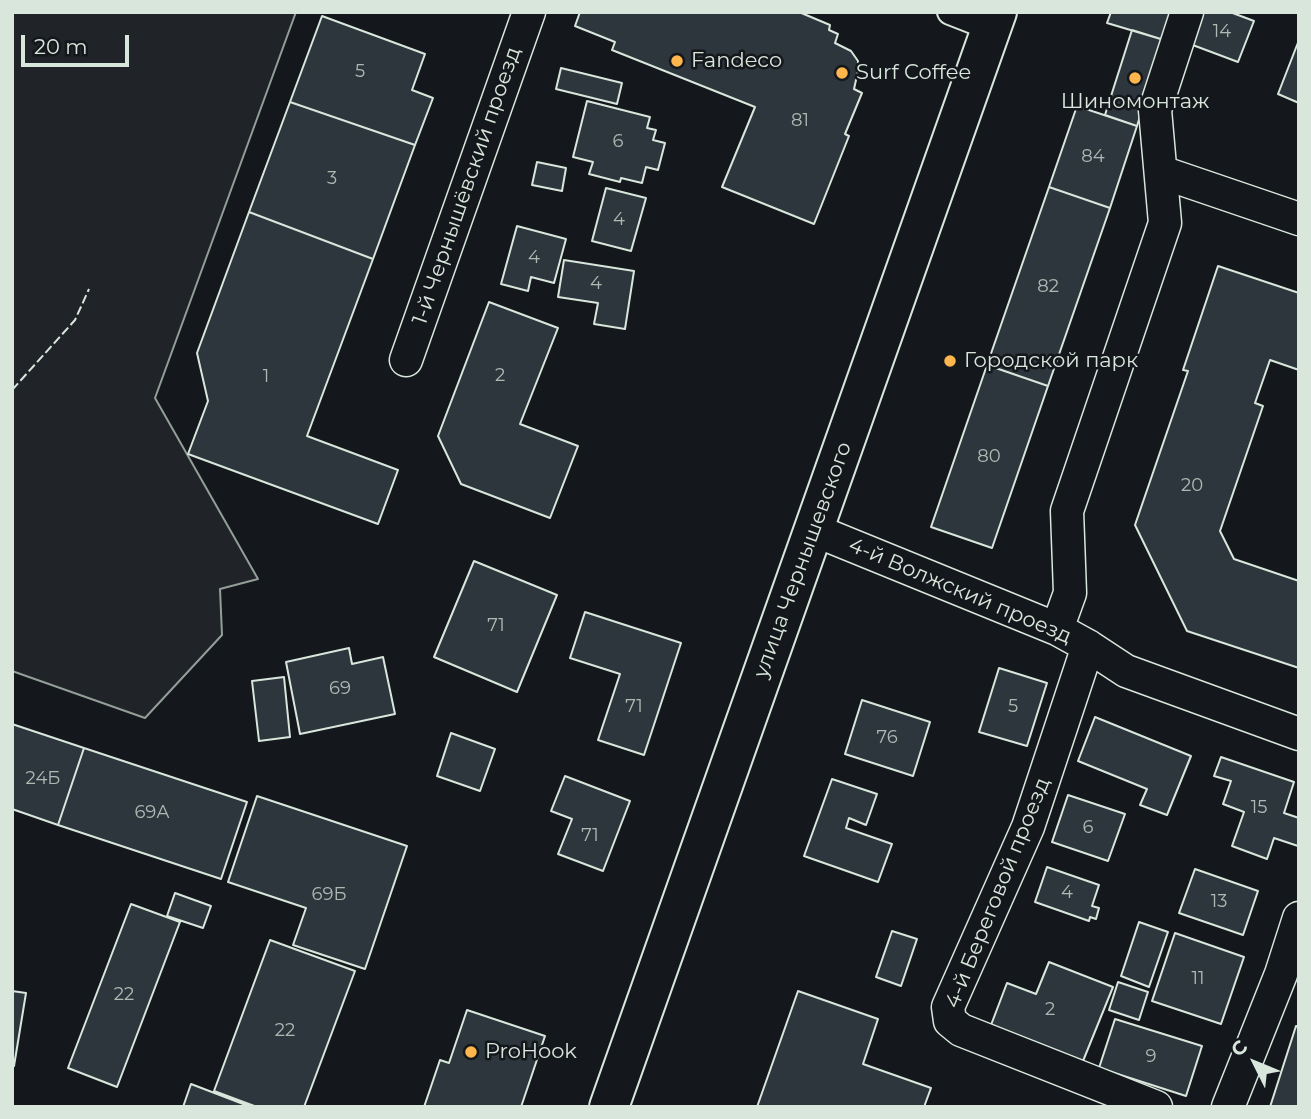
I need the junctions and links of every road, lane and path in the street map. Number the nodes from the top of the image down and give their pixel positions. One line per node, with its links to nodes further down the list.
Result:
1 (529, 12): 7 (street, 1-й Чернышёвский проезд)
2 (950, 12): 4 (street)
3 (1187, 12): 5 (street)
4 (994, 20): 8 (main road, улица Чернышевского)
5 (1161, 172): 6 (street); 9 (street)
6 (1299, 219)
7 (406, 360)
8 (814, 530): 9 (street, 4-й Волжский проезд); 14 (main road, улица Чернышевского)
9 (1058, 629): 10 (street, 4-й Волжский проезд)
10 (1088, 646): 11 (street, 4-й Волжский проезд); 15 (street, 4-й Береговой проезд)
11 (1299, 734)
12 (1299, 918): 13 (street)
13 (1290, 978): 16 (street)
14 (609, 1107)
15 (1156, 1107)
16 (1228, 1107)

